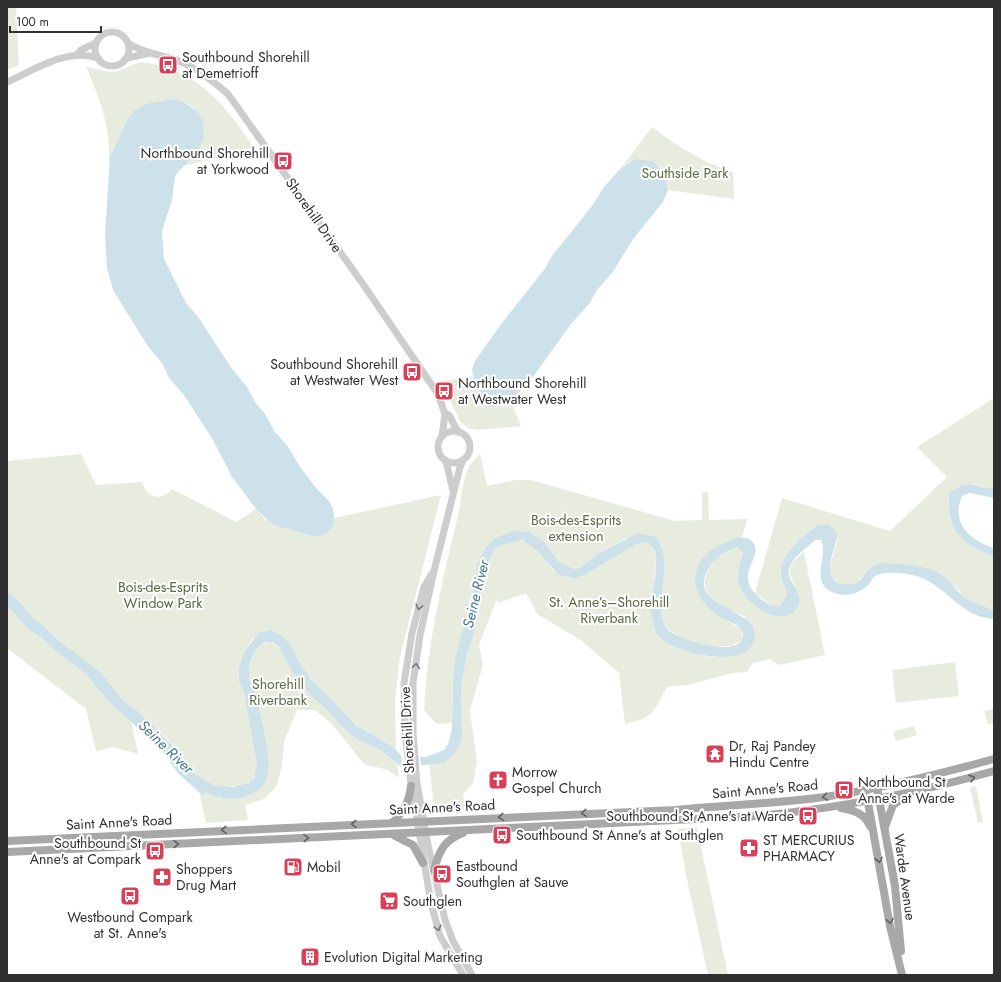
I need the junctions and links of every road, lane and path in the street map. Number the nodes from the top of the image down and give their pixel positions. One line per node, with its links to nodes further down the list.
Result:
1 (96, 43): 2 (street, Shorehill Drive); 4 (street, Shorehill Drive); 5 (street)
2 (128, 43): 3 (street, Shorehill Drive); 6 (street)
3 (150, 53): 6 (street, Shorehill Drive); 8 (street, Shorehill Drive)
4 (77, 55): 5 (street, Shorehill Drive); 7 (street, Shorehill Drive)
5 (98, 58): 6 (street, Shorehill Drive)
6 (127, 58)
7 (7, 82)
8 (445, 414): 9 (street, Shorehill Drive); 10 (street, Shorehill Drive)
9 (458, 432): 10 (street); 11 (street)
10 (442, 436): 12 (street)
11 (463, 460): 12 (street); 13 (street, Shorehill Drive)
12 (446, 461): 13 (street, Shorehill Drive)
13 (453, 493): 14 (street, Shorehill Drive)
14 (434, 571): 17 (street, Shorehill Drive, one-way to 14); 17 (street, Shorehill Drive, one-way to 17)
15 (994, 758): 18 (main road, Saint Anne's Road)
16 (994, 771): 20 (main road, Saint Anne's Road, one-way to 16)
17 (413, 784): 24 (street, Shorehill Drive); 25 (main road)
18 (877, 788): 19 (main road, Saint Anne's Road); 21 (main road, Warde Avenue)
19 (866, 790): 22 (main road, Warde Avenue); 24 (main road, Saint Anne's Road, one-way to 24)
20 (922, 790): 21 (main road, Saint Anne's Road); 27 (main road)
21 (879, 799): 22 (main road, Saint Anne's Road); 27 (main road, Warde Avenue)
22 (867, 801): 23 (main road, Saint Anne's Road); 30 (main road, Warde Avenue)
23 (833, 807): 26 (main road, Saint Anne's Road); 30 (main road)
24 (421, 821): 25 (main road, Saint Anne's Road); 28 (street, Shorehill Drive)
25 (393, 822): 31 (main road, Saint Anne's Road, one-way to 31)
26 (474, 830): 28 (main road, Saint Anne's Road); 34 (main road)
27 (885, 830): 35 (main road, Warde Avenue)
28 (423, 833): 29 (main road, Saint Anne's Road); 33 (street); 34 (street)
29 (388, 834): 32 (main road, Saint Anne's Road, one-way to 29); 33 (main road)
30 (874, 838): 35 (main road, Warde Avenue, one-way to 35)
31 (7, 841)
32 (7, 852)
33 (423, 863): 36 (street, one-way to 36)
34 (434, 870): 37 (street)
35 (902, 972)
36 (463, 975)
37 (472, 975)

